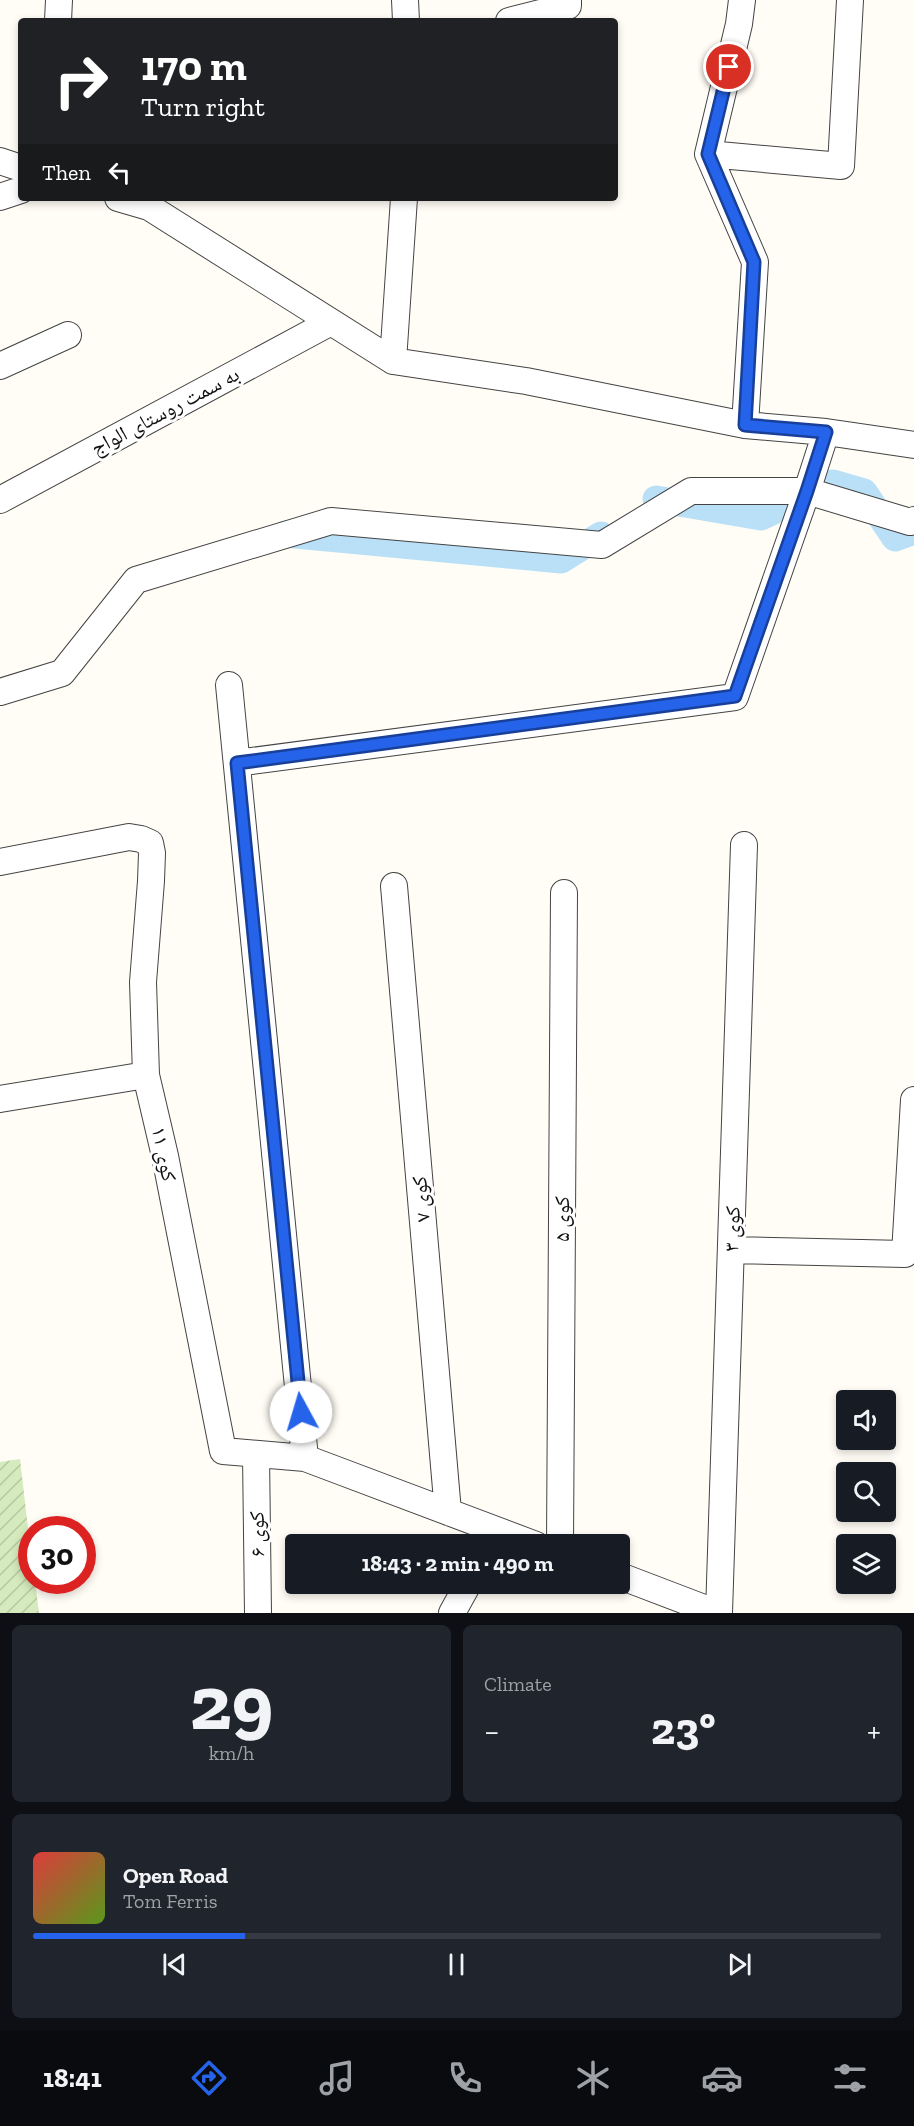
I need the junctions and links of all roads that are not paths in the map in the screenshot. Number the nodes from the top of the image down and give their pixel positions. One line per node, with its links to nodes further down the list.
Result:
1 (59, 0): 6 (street)
2 (405, 0): 7 (street)
3 (568, 0): 8 (street)
4 (742, 0): 9 (street)
5 (850, 0): 9 (street)
6 (58, 18)
7 (406, 18)
8 (521, 18)
9 (708, 154): 20 (street)
10 (0, 161): 11 (street)
11 (18, 167)
12 (18, 191): 13 (street)
13 (0, 197)
14 (128, 201): 16 (street)
15 (404, 201): 18 (street)
16 (331, 322): 18 (street); 24 (street, به سمت روستای الواج)
17 (68, 335): 19 (street)
18 (393, 361): 20 (street)
19 (0, 366)
20 (745, 425): 21 (street)
21 (826, 432): 22 (street); 23 (street)
22 (914, 445)
23 (807, 491): 25 (street); 27 (street); 28 (street)
24 (0, 500)
25 (914, 520)
26 (229, 685): 28 (street)
27 (0, 693)
28 (237, 763): 38 (street)
29 (744, 845): 36 (street, کوی ۳)
30 (0, 862): 33 (street, کوی ۱۱)
31 (394, 886): 39 (street, کوی ۷)
32 (564, 893): 41 (street, کوی ۵)
33 (146, 1075): 34 (street); 37 (street, کوی ۱۱)
34 (0, 1099)
35 (914, 1100): 36 (street)
36 (731, 1250): 46 (street, کوی ۳)
37 (256, 1454): 38 (street); 44 (street, کوی ۶)
38 (305, 1458): 39 (street)
39 (448, 1512): 40 (street)
40 (486, 1534)
41 (560, 1534)
42 (630, 1580): 46 (street)
43 (462, 1594): 45 (street)
44 (258, 1613)
45 (452, 1613)
46 (718, 1613)

